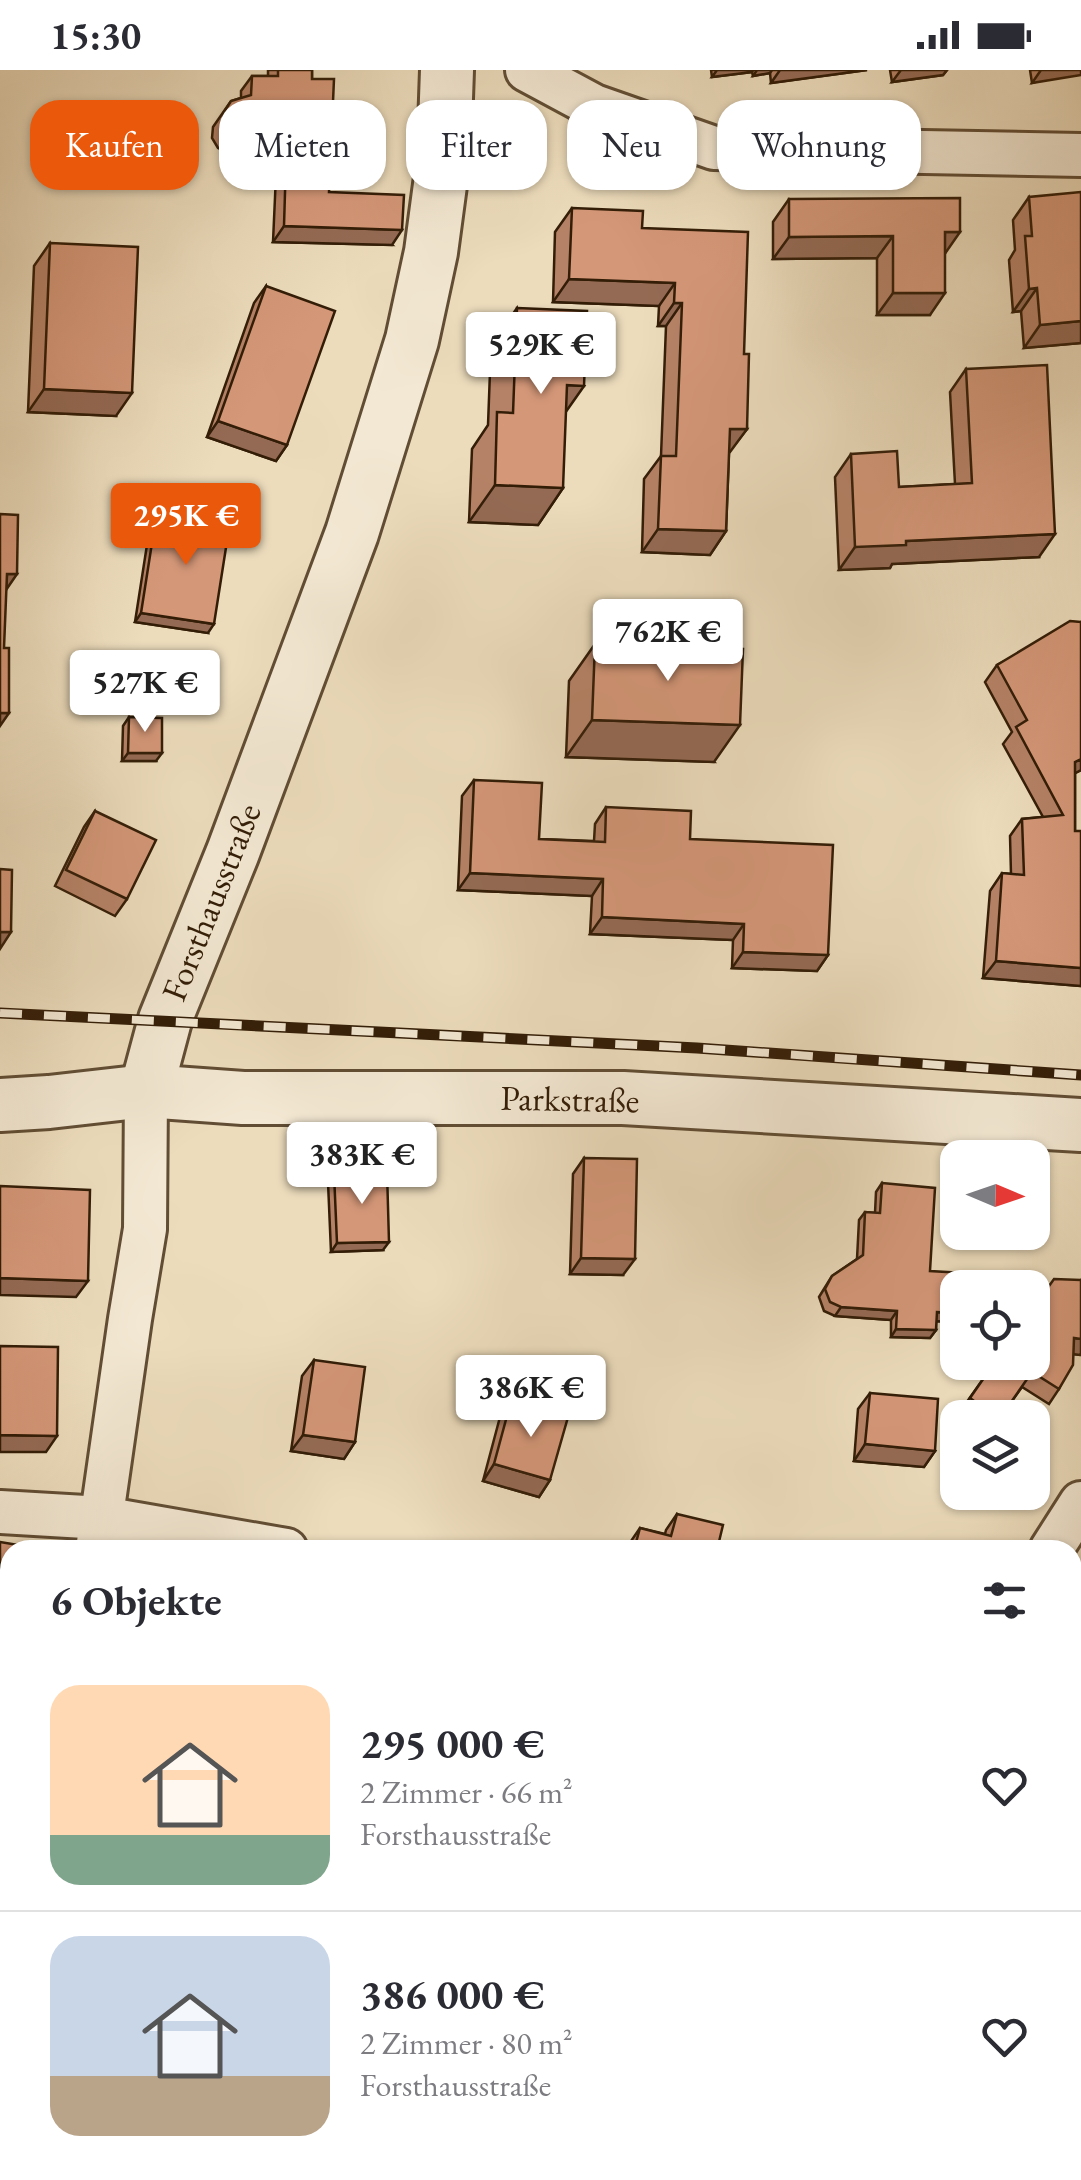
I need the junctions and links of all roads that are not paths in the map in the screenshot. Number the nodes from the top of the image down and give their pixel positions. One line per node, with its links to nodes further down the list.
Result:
1 (447, 70): 4 (street, Forsthausstraße)
2 (526, 70): 3 (street)
3 (1081, 155)
4 (146, 1091): 5 (street, Parkstraße); 6 (street, Parkstraße); 9 (street, Forsthausstraße)
5 (0, 1105)
6 (1081, 1126)
7 (1081, 1504): 11 (street)
8 (0, 1512): 9 (street)
9 (100, 1534): 10 (street)
10 (170, 1540)
11 (1057, 1540)

